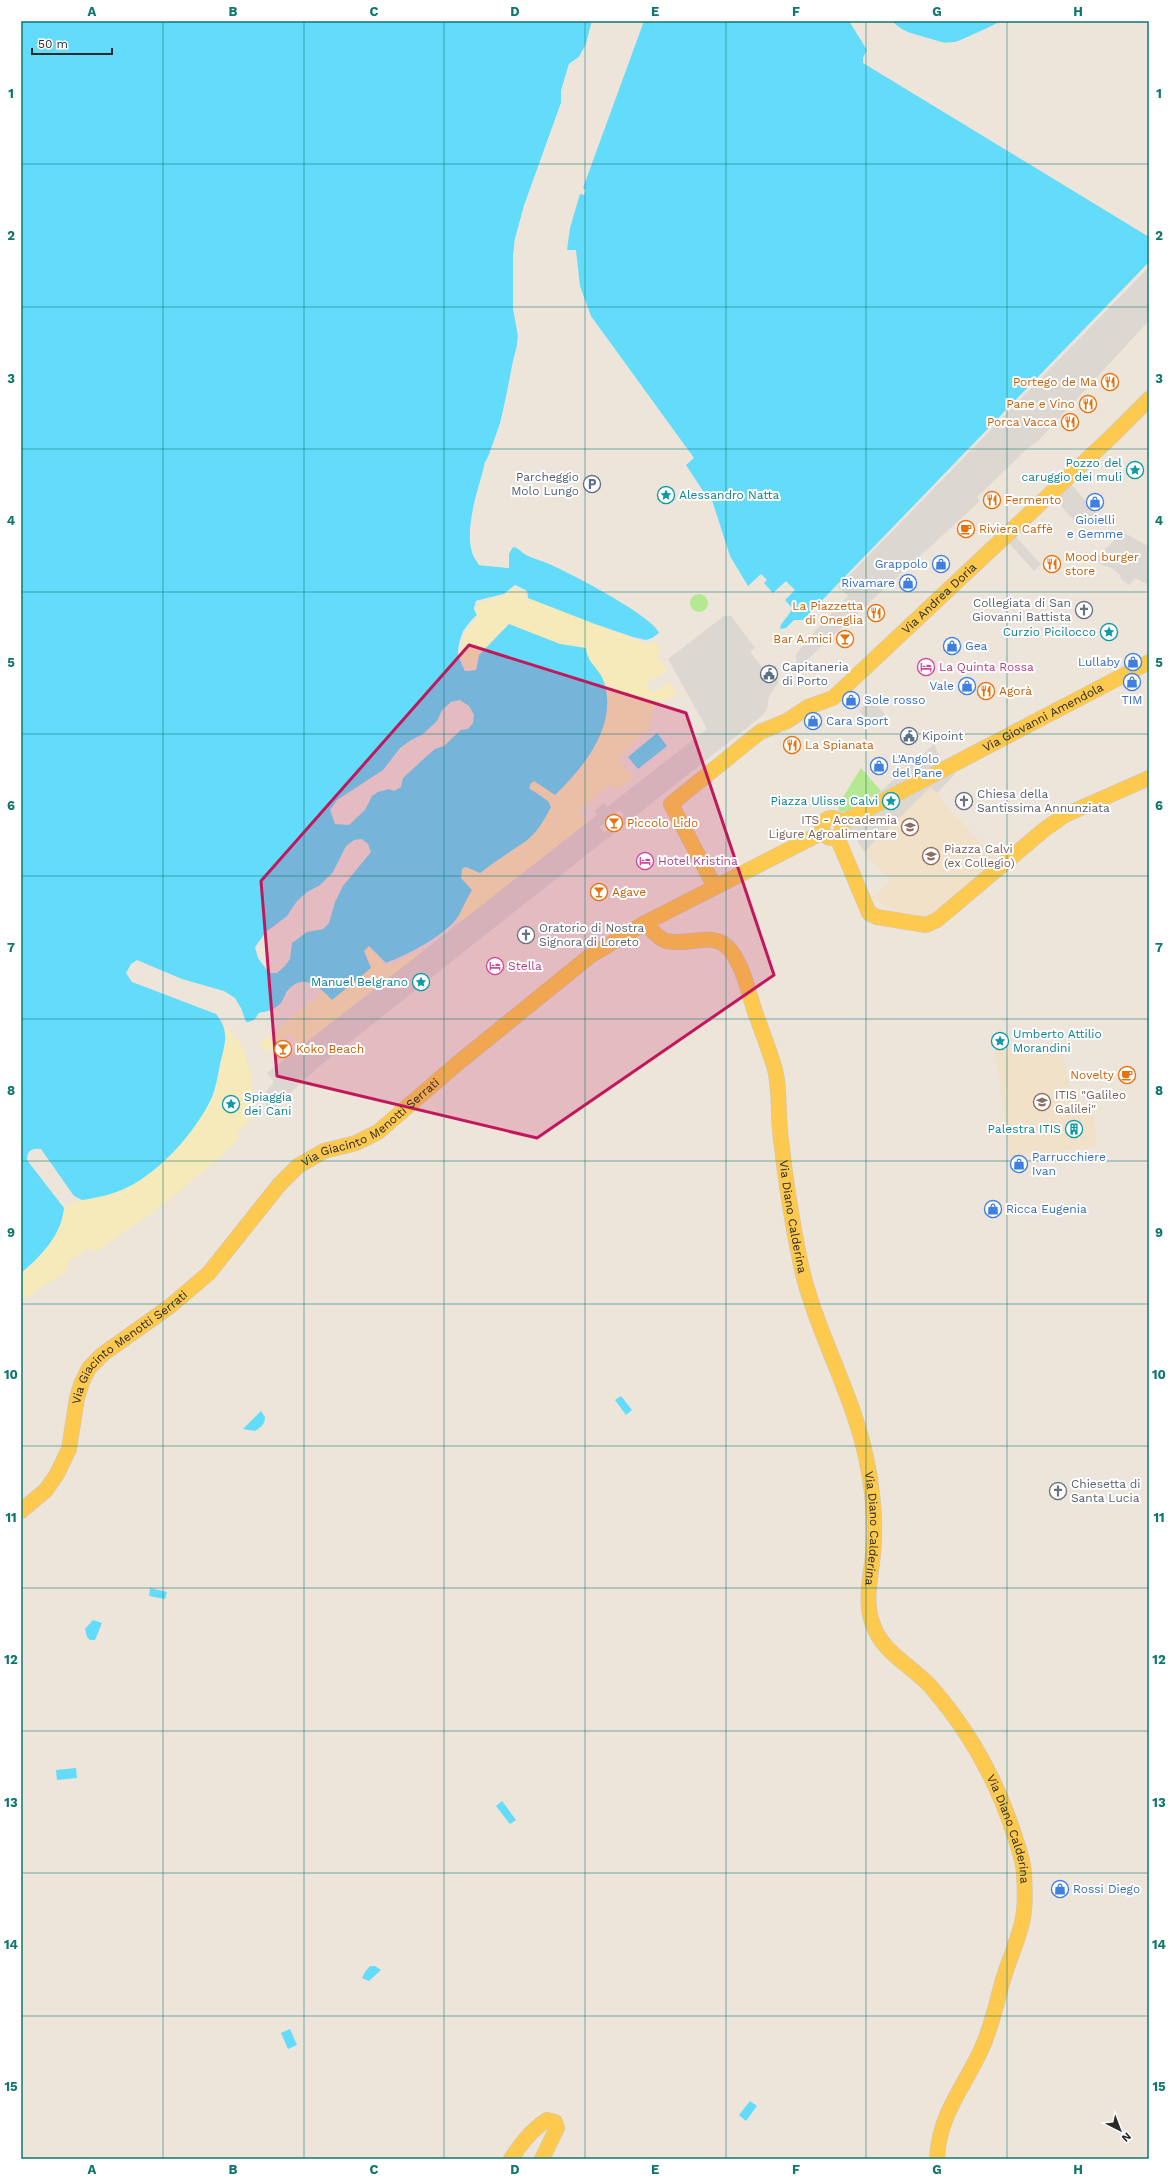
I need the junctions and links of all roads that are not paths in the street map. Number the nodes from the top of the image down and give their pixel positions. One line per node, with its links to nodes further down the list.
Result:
1 (1149, 399): 6 (main road, Via Andrea Doria)
2 (1149, 662): 4 (main road, Via Giovanni Amendola)
3 (1149, 778): 5 (main road)
4 (867, 810): 5 (main road, Via Giacinto Menotti Serrati)
5 (834, 831): 6 (main road, Via Giacinto Menotti Serrati)
6 (715, 887): 7 (main road, Via Giacinto Menotti Serrati)
7 (645, 923): 8 (main road, Via Giacinto Menotti Serrati); 11 (main road, Via Diano Calderina)
8 (21, 1511)
9 (511, 2159): 10 (main road)
10 (542, 2159)
11 (937, 2159)

